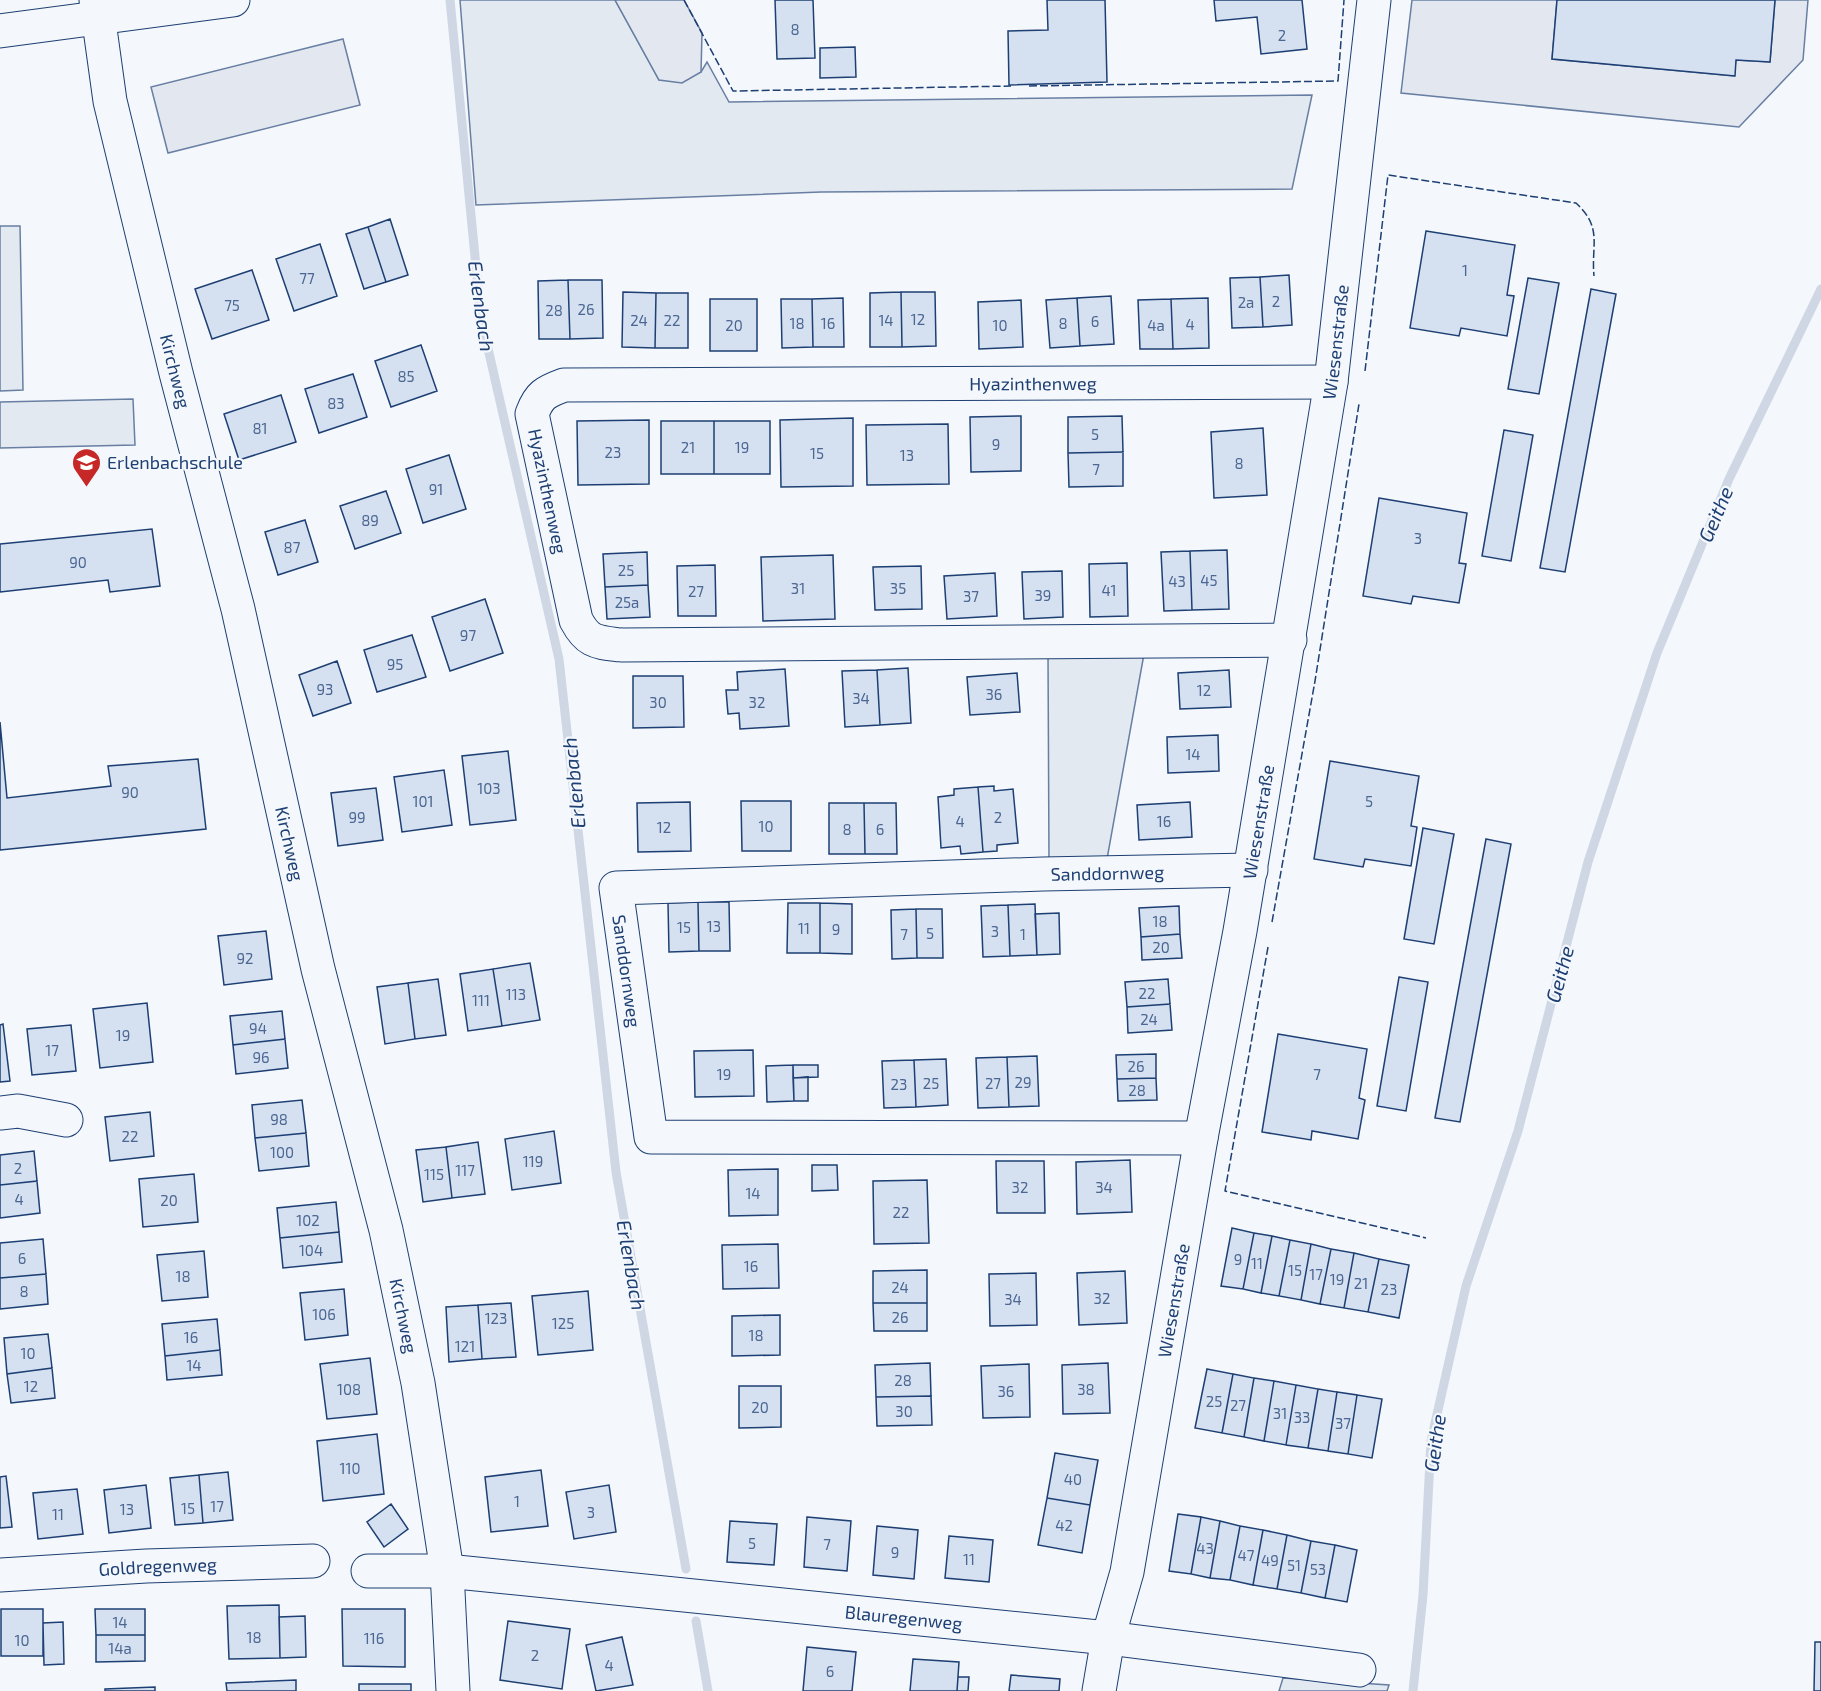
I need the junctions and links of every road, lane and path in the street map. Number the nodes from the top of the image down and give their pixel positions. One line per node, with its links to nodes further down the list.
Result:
1 (233, 0): 3 (street)
2 (1374, 0): 5 (street, Wiesenstraße)
3 (97, 9): 4 (street); 13 (street, Kirchweg)
4 (0, 32)
5 (1331, 382): 6 (street, Wiesenstraße); 6 (street, Hyazinthenweg)
6 (1290, 640): 7 (street, Wiesenstraße)
7 (1251, 870): 10 (street, Wiesenstraße); 10 (street, Sanddornweg)
8 (0, 1113): 9 (street)
9 (66, 1120)
10 (1201, 1138): 15 (street, Wiesenstraße)
11 (313, 1561): 14 (street, Goldregenweg)
12 (368, 1571): 13 (street)
13 (447, 1571): 15 (street, Blauregenweg); 17 (street, Kirchweg)
14 (0, 1575)
15 (1108, 1638): 16 (street, Blauregenweg); 18 (street, Wiesenstraße)
16 (1359, 1670)
17 (453, 1691)
18 (1099, 1691)

